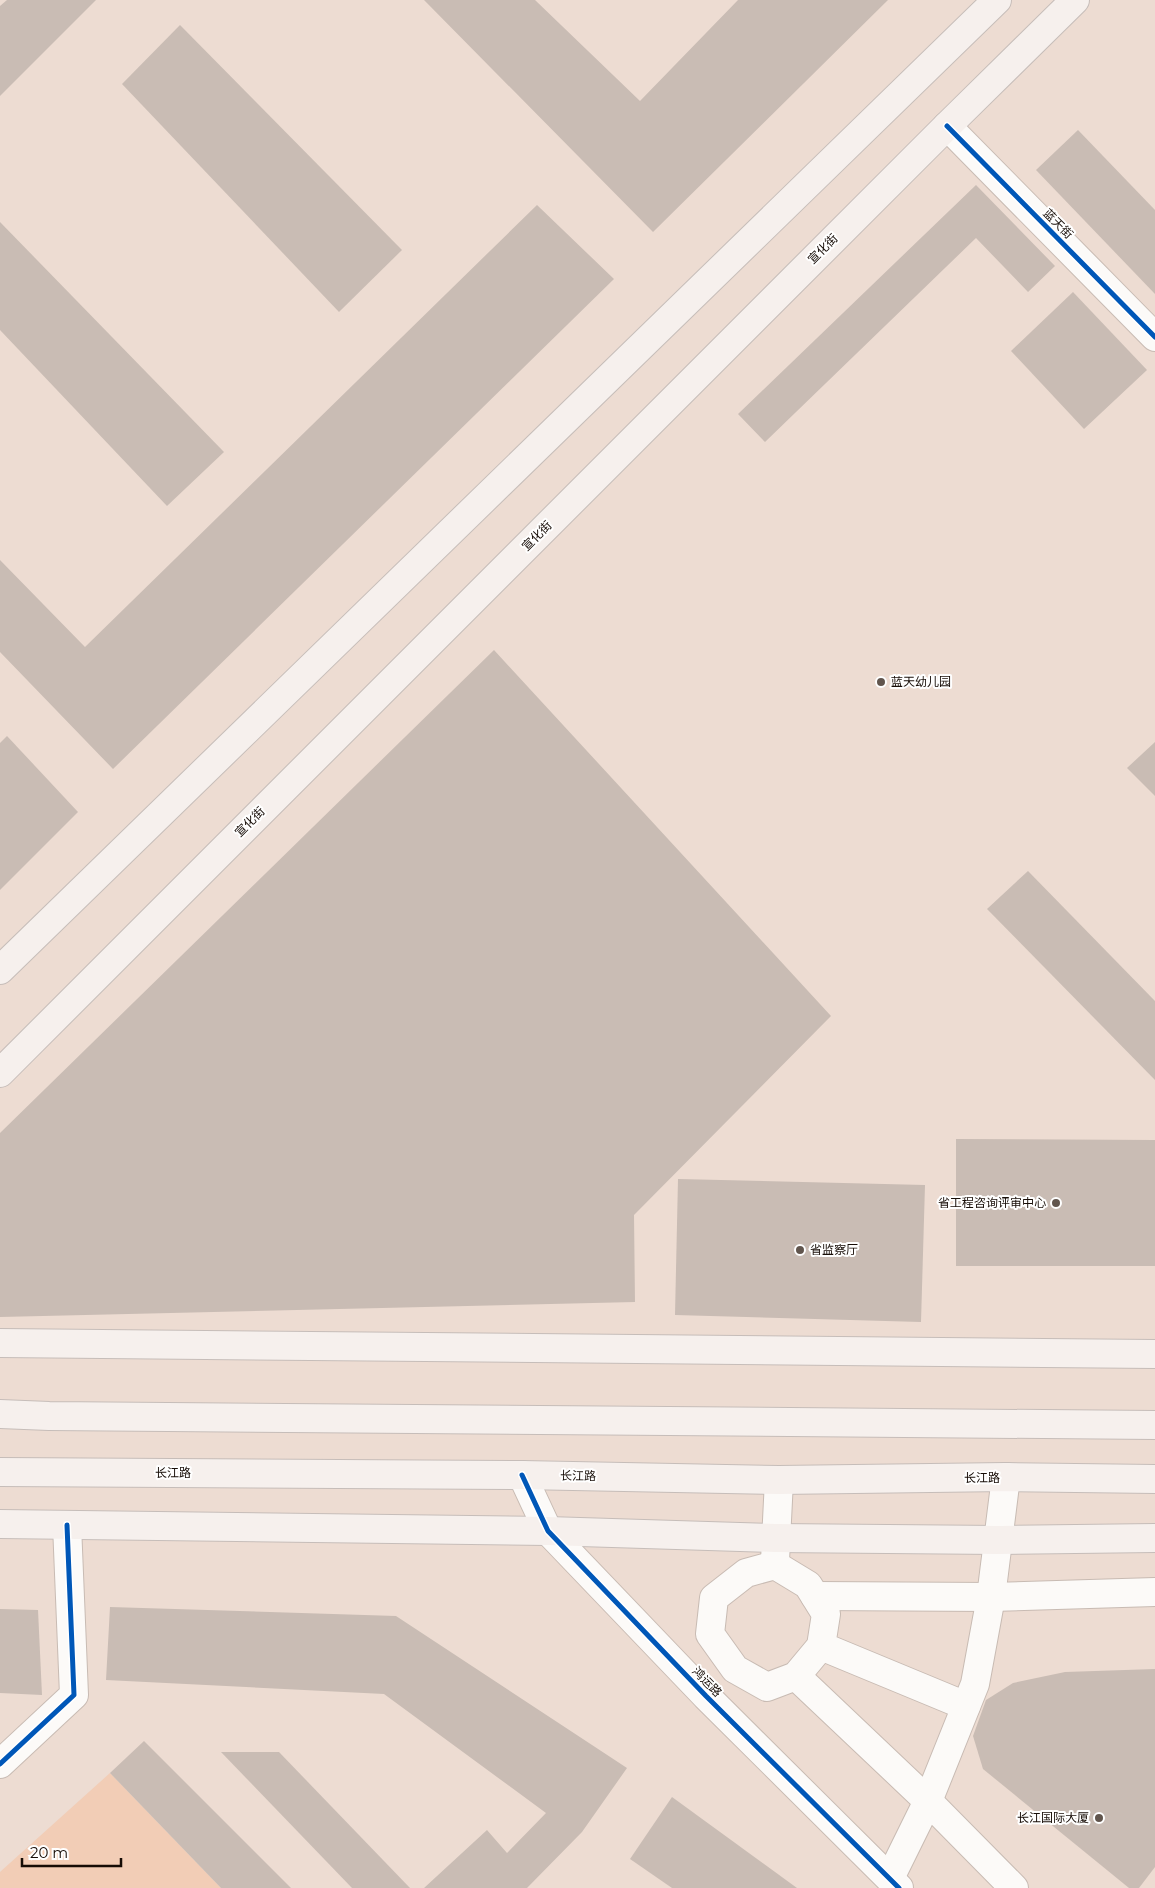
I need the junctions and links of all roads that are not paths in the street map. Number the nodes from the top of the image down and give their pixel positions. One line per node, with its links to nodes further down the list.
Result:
1 (997, 0): 5 (main road)
2 (1075, 0): 3 (main road, 宣化街)
3 (947, 126): 4 (street, 蓝天街); 6 (main road, 宣化街)
4 (1155, 337)
5 (0, 970)
6 (0, 1073)
7 (0, 1343): 8 (main road)
8 (1155, 1354)
9 (0, 1414): 10 (main road)
10 (1155, 1425)
11 (0, 1472): 12 (main road, 长江路)
12 (522, 1475): 15 (main road, 长江路); 18 (street, 鸿运路)
13 (1006, 1478): 14 (main road, 长江路); 15 (main road, 长江路); 21 (street)
14 (1155, 1479)
15 (779, 1480): 19 (street)
16 (0, 1524): 17 (main road)
17 (68, 1525): 18 (main road); 31 (street)
18 (548, 1531): 19 (main road); 29 (street, 鸿运路)
19 (775, 1538): 21 (main road); 22 (street)
20 (1155, 1538): 21 (main road)
21 (999, 1540): 25 (street)
22 (775, 1565): 24 (street); 27 (street)
23 (1155, 1592): 25 (street)
24 (815, 1596): 25 (street); 26 (street)
25 (991, 1597): 30 (street)
26 (821, 1646): 28 (street); 30 (street)
27 (735, 1669): 28 (street); 29 (street)
28 (796, 1676): 32 (street)
29 (706, 1696): 33 (street, 鸿运路)
30 (966, 1706): 32 (street)
31 (0, 1764)
32 (928, 1801): 33 (street); 34 (street)
33 (894, 1883)
34 (1014, 1888)

